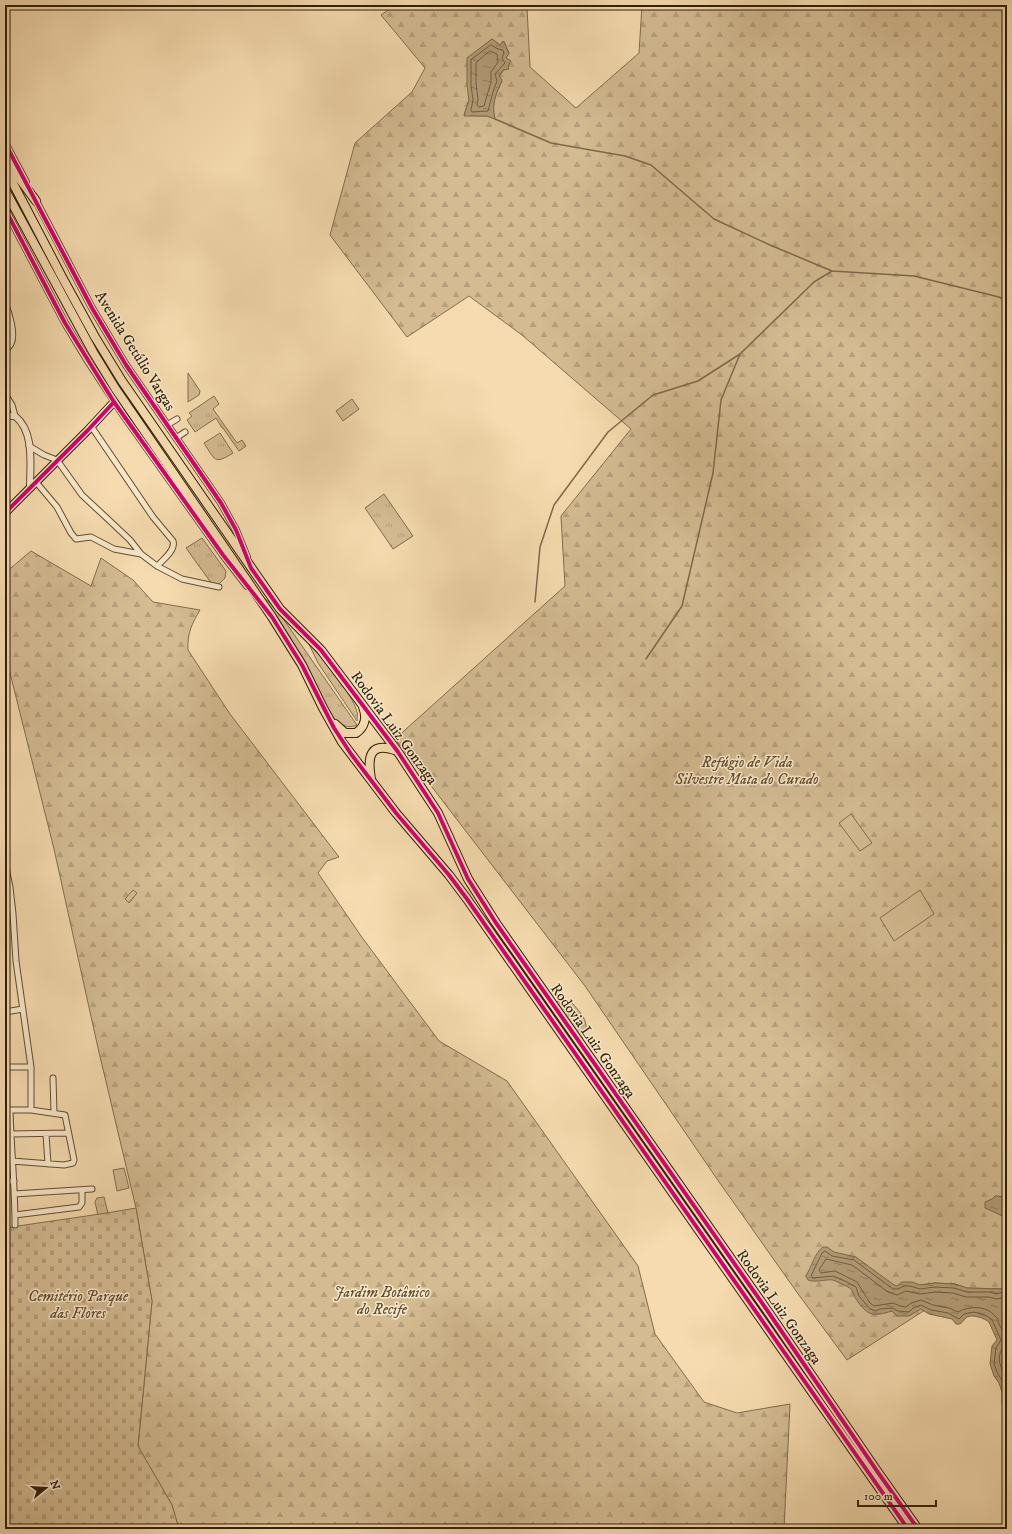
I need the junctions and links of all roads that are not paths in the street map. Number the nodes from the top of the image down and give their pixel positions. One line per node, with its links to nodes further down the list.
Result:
1 (5, 143): 5 (street, Avenida Getúlio Vargas)
2 (5, 159): 5 (highway)
3 (5, 168): 25 (highway, Rodovia Luiz Gonzaga)
4 (5, 190): 27 (highway, Rodovia Luiz Gonzaga)
5 (36, 202): 14 (street, Avenida Getúlio Vargas)
6 (5, 210): 10 (street)
7 (5, 303): 8 (street)
8 (5, 351)
9 (5, 394): 12 (street)
10 (114, 402): 15 (main road); 27 (street)
11 (5, 416): 12 (street)
12 (15, 416): 18 (street)
13 (177, 419): 14 (street)
14 (167, 425): 17 (street, Avenida Getúlio Vargas)
15 (91, 426): 19 (main road); 24 (street)
16 (185, 432): 17 (street)
17 (176, 438): 25 (street, Avenida Getúlio Vargas)
18 (29, 446): 19 (street); 21 (street)
19 (57, 460): 20 (main road); 23 (street)
20 (36, 482): 21 (main road); 23 (street)
21 (30, 488): 22 (main road)
22 (5, 513)
23 (141, 554): 24 (street)
24 (157, 566): 26 (street)
25 (251, 568): 28 (highway, Rodovia Luiz Gonzaga)
26 (219, 587)
27 (272, 616): 29 (highway, Rodovia Luiz Gonzaga)
28 (362, 703): 29 (highway); 30 (highway, Rodovia Luiz Gonzaga)
29 (330, 719): 31 (highway, Rodovia Luiz Gonzaga)
30 (398, 752): 31 (highway); 55 (highway, Rodovia Luiz Gonzaga)
31 (372, 780): 54 (highway, Rodovia Luiz Gonzaga)
32 (5, 863): 33 (street)
33 (23, 1009): 34 (street); 36 (street)
34 (5, 1012)
35 (5, 1067): 36 (street)
36 (31, 1067): 39 (street)
37 (53, 1078): 40 (street)
38 (7, 1110): 39 (street); 42 (street)
39 (31, 1110): 40 (street)
40 (54, 1113): 41 (street)
41 (68, 1133): 43 (street); 46 (street)
42 (10, 1134): 43 (street); 44 (street)
43 (46, 1134): 46 (street)
44 (7, 1141): 45 (street)
45 (12, 1161): 46 (street); 48 (street)
46 (48, 1164)
47 (5, 1181): 48 (street)
48 (14, 1181): 51 (street)
49 (92, 1189): 50 (street)
50 (82, 1190): 51 (street); 52 (street)
51 (14, 1194): 52 (street)
52 (15, 1215): 53 (street)
53 (15, 1225)
54 (908, 1529)
55 (918, 1529)

